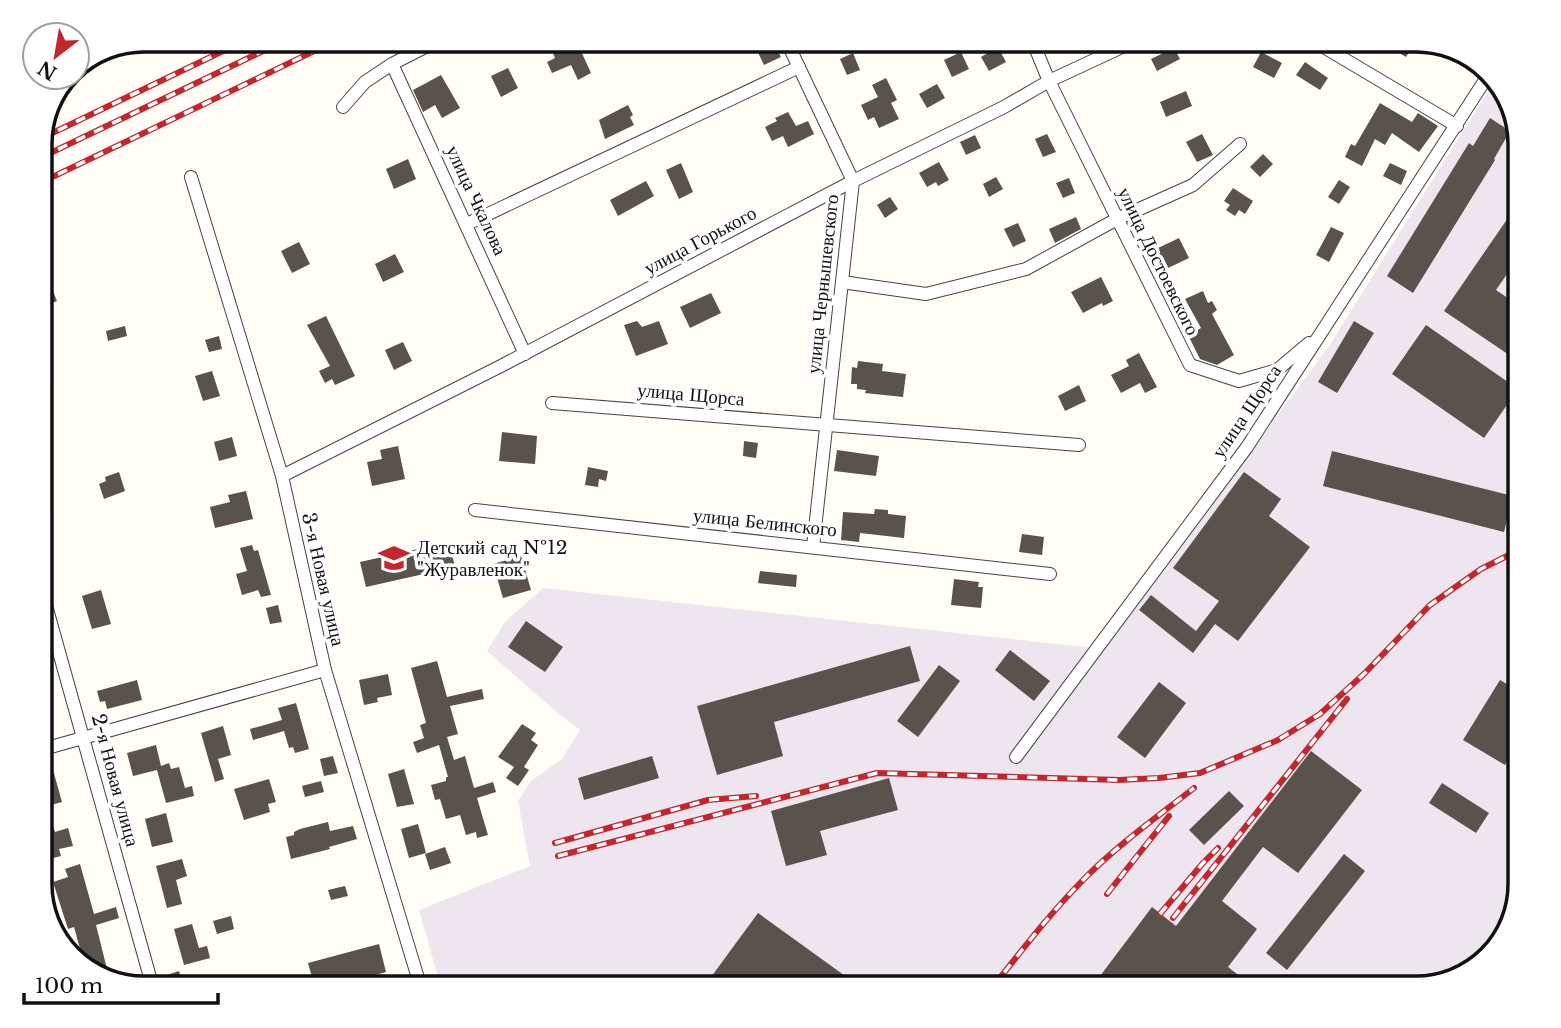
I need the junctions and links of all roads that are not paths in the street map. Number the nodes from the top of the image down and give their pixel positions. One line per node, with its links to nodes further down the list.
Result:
1 (416, 52): 6 (street)
2 (792, 52): 7 (street, улица Чернышевского)
3 (1037, 52): 8 (street, улица Достоевского)
4 (1111, 52): 8 (street, улица Горького)
5 (1332, 52): 11 (street)
6 (392, 64): 10 (street); 16 (street, улица Чкалова)
7 (800, 67): 14 (street, улица Чернышевского); 16 (street)
8 (1049, 81): 14 (street, улица Горького); 15 (street, улица Достоевского)
9 (1484, 83): 11 (street, улица Щорса)
10 (343, 107)
11 (1457, 126): 18 (street, улица Щорса)
12 (1240, 144): 15 (street)
13 (191, 177): 23 (street, 3-я Новая улица)
14 (853, 181): 17 (street, улица Чернышевского); 19 (street, улица Горького)
15 (1117, 219): 17 (street); 18 (street, улица Достоевского)
16 (467, 224): 19 (street, улица Чкалова)
17 (842, 282): 21 (street, улица Чернышевского)
18 (1320, 334): 31 (street, улица Щорса)
19 (525, 354): 23 (street, улица Горького)
20 (552, 403): 21 (street, улица Щорса)
21 (826, 424): 22 (street, улица Щорса); 25 (street, улица Чернышевского)
22 (1079, 445)
23 (282, 476): 28 (street, 3-я Новая улица)
24 (475, 510): 25 (street, улица Белинского)
25 (813, 547): 26 (street, улица Белинского)
26 (1050, 574)
27 (53, 630): 29 (street, 2-я Новая улица)
28 (325, 670): 29 (street); 33 (street, 3-я Новая улица)
29 (84, 738): 30 (street); 32 (street, 2-я Новая улица)
30 (53, 746)
31 (1016, 757)
32 (150, 976)
33 (417, 976)

